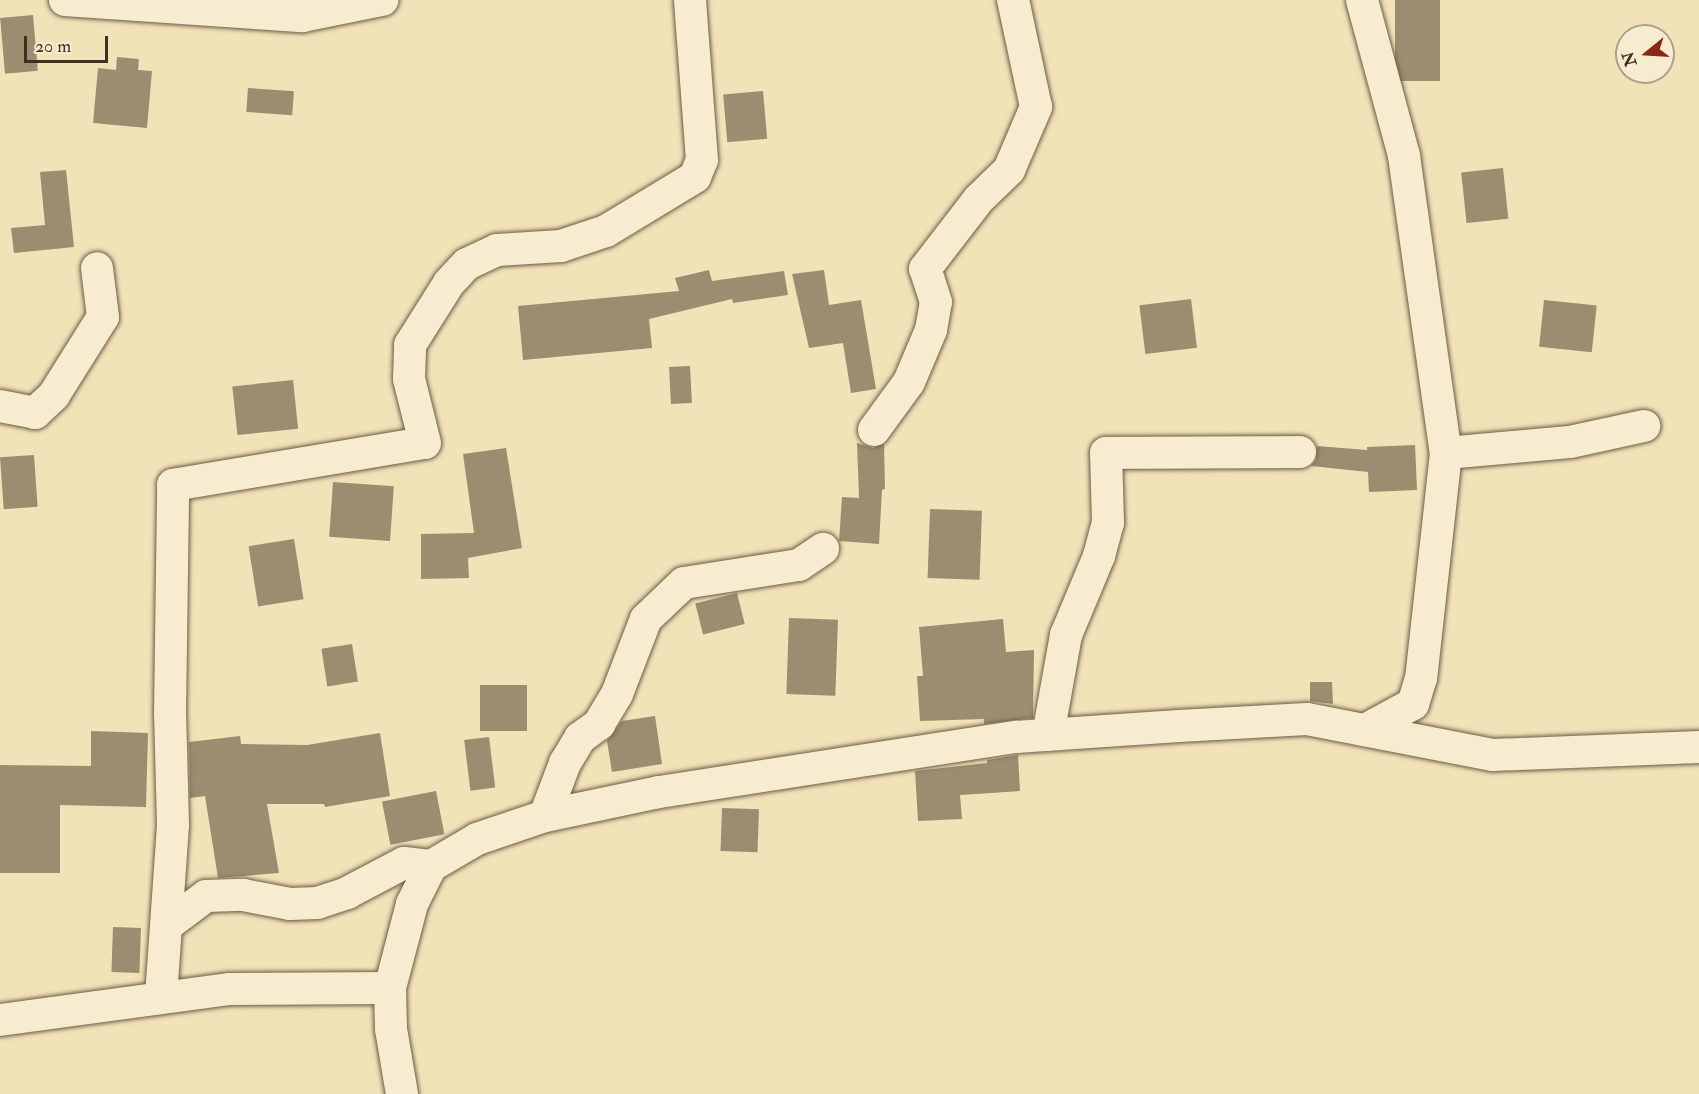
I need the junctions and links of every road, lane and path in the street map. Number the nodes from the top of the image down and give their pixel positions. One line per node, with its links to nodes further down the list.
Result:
1 (65, 0): 2 (street)
2 (382, 0)
3 (690, 0): 18 (street)
4 (1013, 0): 9 (street)
5 (1362, 0): 11 (street)
6 (97, 268): 7 (street)
7 (0, 406)
8 (1644, 426): 11 (street)
9 (874, 430)
10 (1300, 452): 14 (street)
11 (1446, 453): 13 (street)
12 (823, 549): 16 (street)
13 (1365, 730): 14 (street); 15 (street)
14 (1048, 735): 16 (street)
15 (1699, 747)
16 (545, 816): 17 (street)
17 (431, 866): 18 (street); 19 (street)
18 (166, 926): 20 (street)
19 (390, 988): 20 (street); 22 (street)
20 (161, 997): 21 (street)
21 (0, 1020)
22 (402, 1094)

